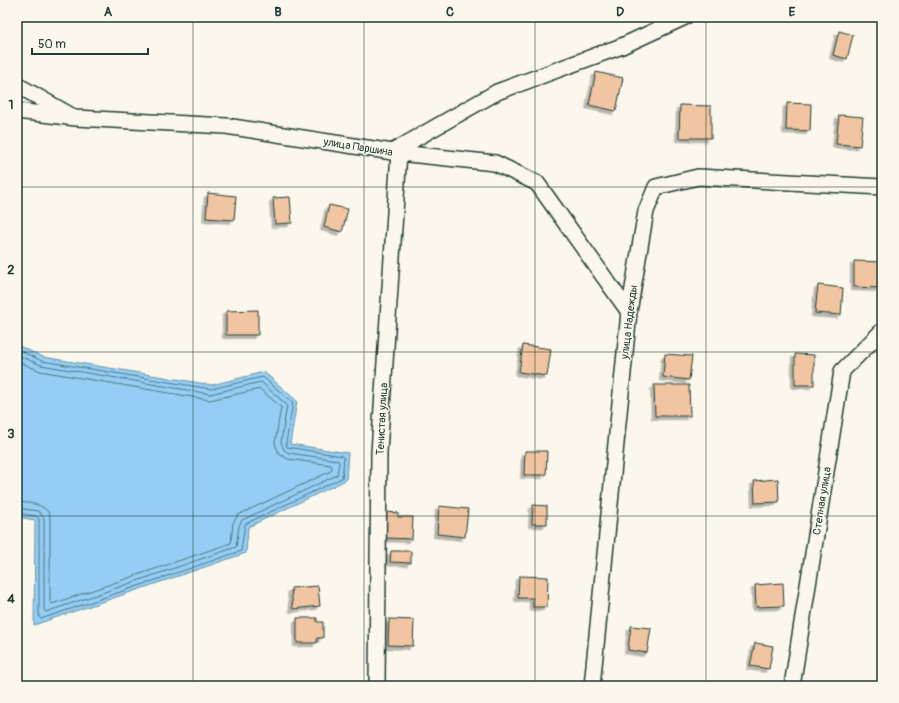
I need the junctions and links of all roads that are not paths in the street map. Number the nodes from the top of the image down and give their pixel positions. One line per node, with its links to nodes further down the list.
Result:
1 (685, 17): 5 (street)
2 (17, 85): 4 (street)
3 (17, 111): 4 (street, улица Паршина)
4 (76, 118): 5 (street, улица Паршина)
5 (396, 152): 7 (street, улица Паршина); 9 (street, Тенистая улица)
6 (882, 187): 7 (street, улица Надежды)
7 (630, 312): 10 (street, улица Надежды)
8 (882, 331): 11 (street, Степная улица)
9 (377, 686)
10 (592, 686)
11 (792, 686)

